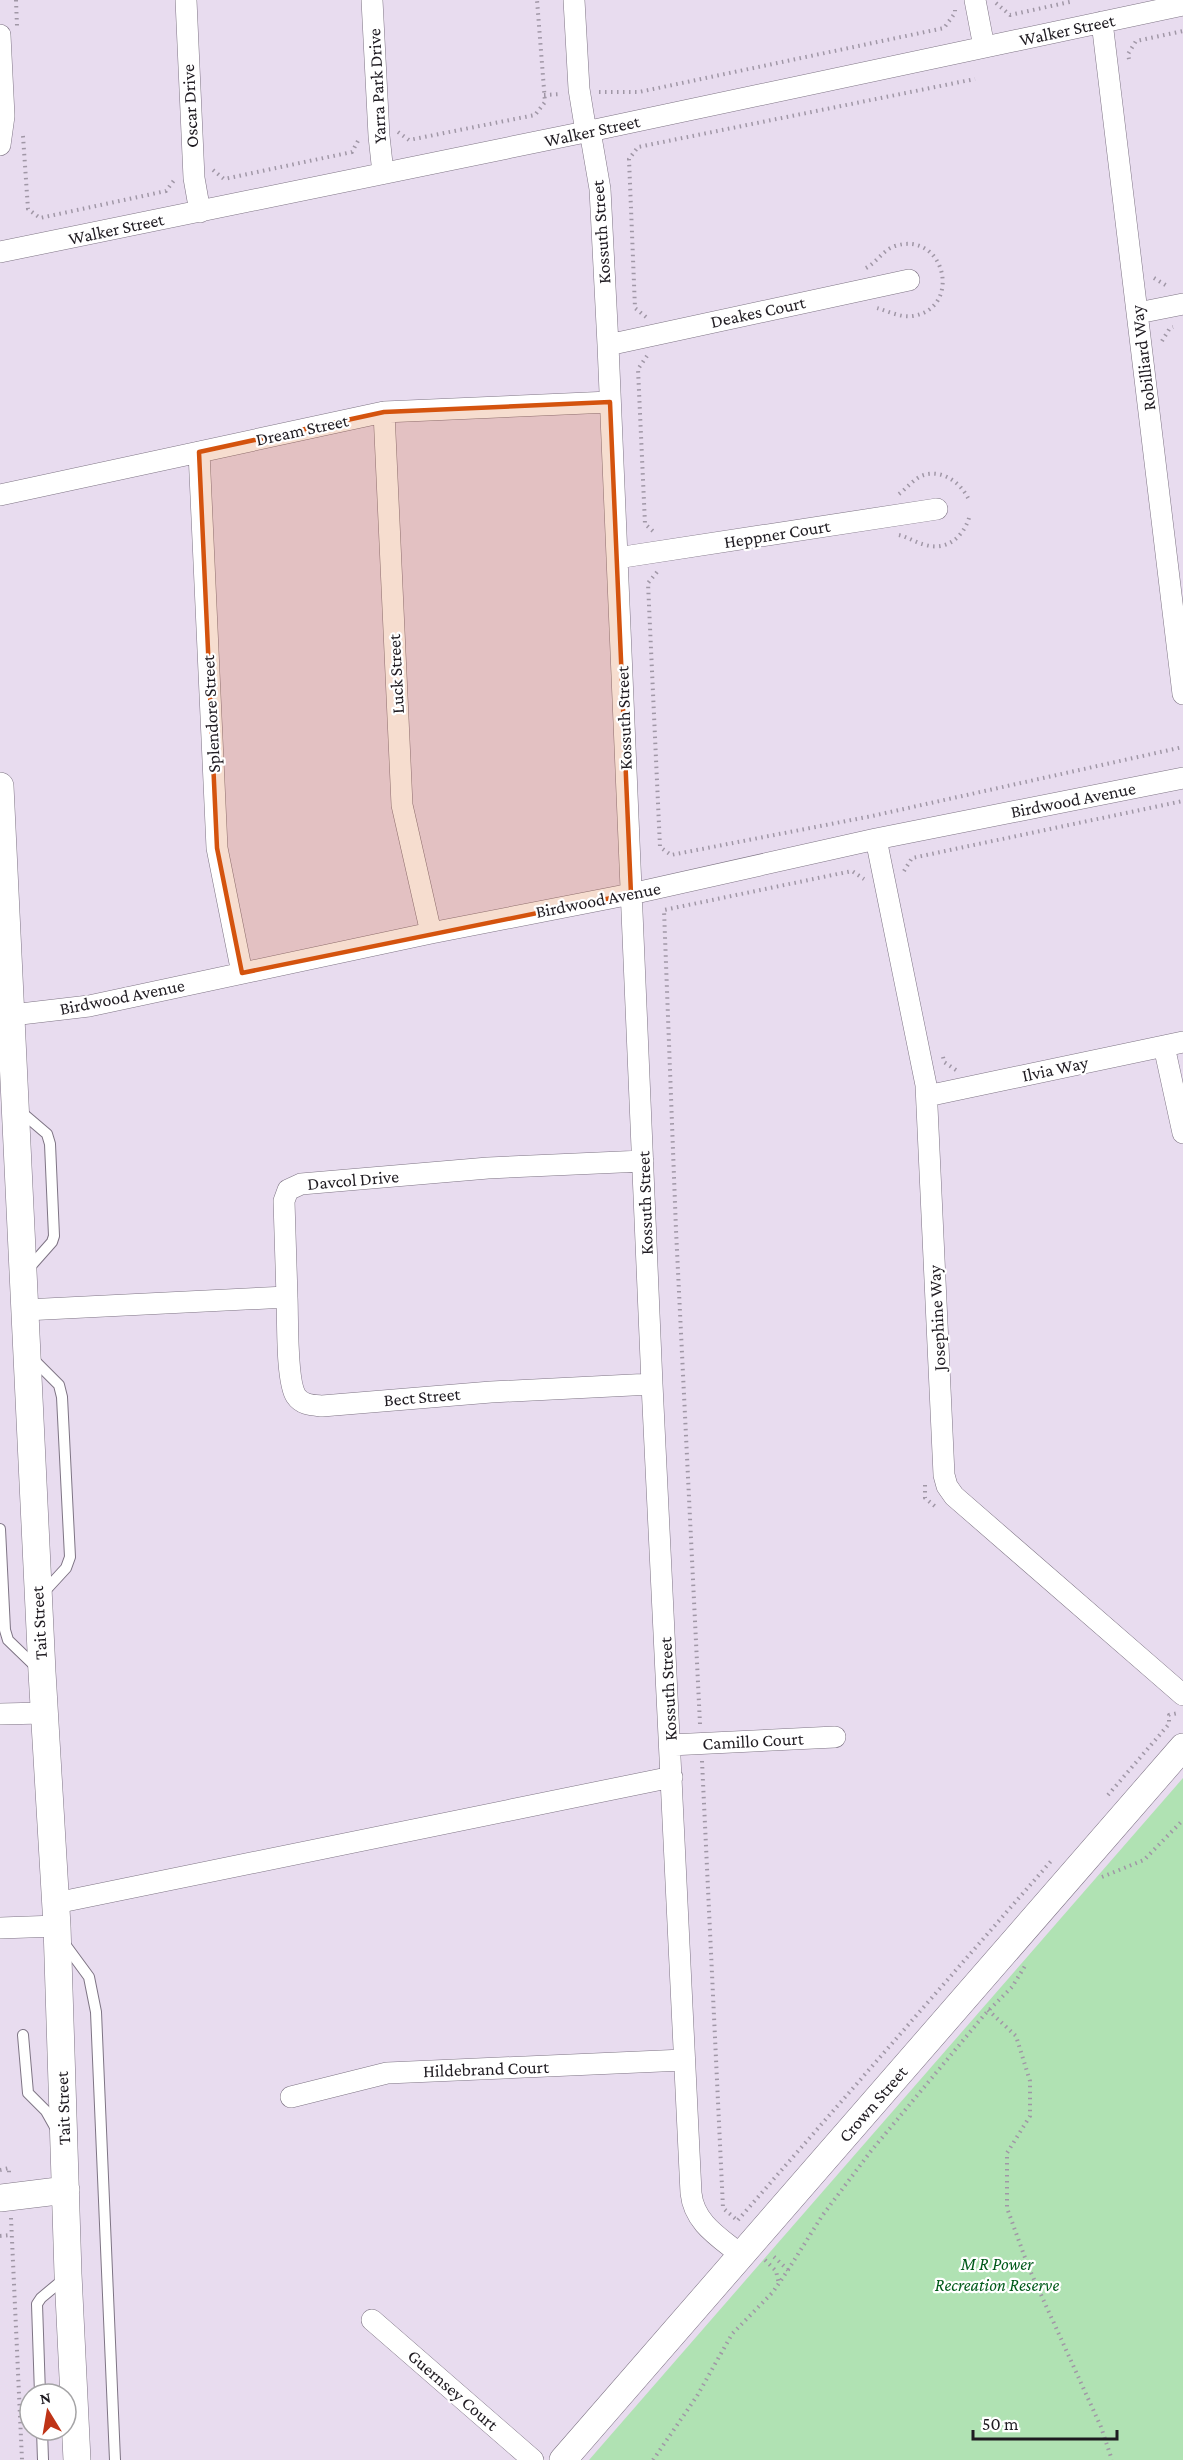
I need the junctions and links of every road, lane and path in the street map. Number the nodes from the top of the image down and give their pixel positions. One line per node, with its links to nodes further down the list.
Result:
1 (186, 0): 19 (street, Oscar Drive)
2 (372, 0): 16 (street, Yarra Park Drive)
3 (537, 0): 15 (path)
4 (574, 0): 14 (street, Kossuth Street)
5 (1074, 1): 6 (path)
6 (975, 2): 11 (street); 14 (path)
7 (1183, 5): 8 (street, Walker Street)
8 (1102, 22): 11 (street, Walker Street); 29 (street, Robilliard Way)
9 (1183, 31): 12 (path)
10 (0, 35): 18 (street)
11 (984, 48): 17 (street, Walker Street)
12 (1129, 65)
13 (975, 79): 28 (path)
14 (579, 93): 15 (path); 17 (street, Kossuth Street)
15 (544, 95): 16 (path)
16 (388, 130): 20 (street, Yarra Park Drive); 21 (path)
17 (588, 132): 20 (street, Walker Street); 32 (street, Kossuth Street)
18 (0, 145)
19 (193, 162): 22 (path); 23 (street, Oscar Drive)
20 (383, 173): 23 (street, Walker Street)
21 (224, 179)
22 (28, 209)
23 (200, 212): 24 (street, Walker Street)
24 (0, 252)
25 (1152, 267): 27 (path)
26 (909, 280): 32 (street, Deakes Court)
27 (1182, 304): 29 (street)
28 (635, 308)
29 (1138, 313): 44 (street, Robilliard Way)
30 (1177, 327): 31 (path)
31 (1161, 340)
32 (608, 345): 34 (street, Kossuth Street)
33 (638, 369): 40 (path)
34 (610, 402): 35 (street, Dream Street); 42 (street, Kossuth Street)
35 (384, 412): 36 (street, Dream Street); 52 (street, Luck Street)
36 (199, 452): 37 (street, Dream Street); 53 (street, Splendore Street)
37 (0, 495)
38 (937, 509): 42 (street, Heppner Court)
39 (969, 518): 41 (path)
40 (645, 524)
41 (896, 535)
42 (617, 558): 51 (street, Kossuth Street)
43 (658, 572): 45 (path)
44 (1183, 694)
45 (1183, 747)
46 (1183, 778): 49 (street, Birdwood Avenue)
47 (0, 786): 54 (street, Tait Street)
48 (1183, 801): 50 (path)
49 (876, 839): 50 (street, Josephine Way); 51 (street, Birdwood Avenue)
50 (885, 880): 56 (street, Josephine Way); 74 (path)
51 (631, 894): 52 (street, Birdwood Avenue); 60 (street, Kossuth Street)
52 (431, 933): 53 (street, Birdwood Avenue)
53 (242, 973): 54 (street, Birdwood Avenue)
54 (12, 1015): 62 (street, Tait Street)
55 (1174, 1044): 58 (street, Ilvia Way); 59 (street)
56 (922, 1054): 57 (path); 58 (street, Josephine Way)
57 (968, 1067)
58 (927, 1096): 68 (street, Josephine Way)
59 (1183, 1133)
60 (643, 1161): 61 (street, Davcol Drive); 63 (street, Kossuth Street)
61 (286, 1297): 62 (street); 63 (street, Bect Street)
62 (25, 1310): 67 (street, Tait Street)
63 (652, 1384): 75 (street, Kossuth Street)
64 (924, 1475): 65 (path)
65 (944, 1514)
66 (0, 1529): 67 (lane)
67 (42, 1672): 69 (street, Tait Street)
68 (1176, 1702): 71 (path)
69 (44, 1713): 70 (street); 82 (street, Tait Street)
70 (0, 1714)
71 (1169, 1715): 72 (path); 78 (path)
72 (1177, 1715)
73 (835, 1737): 74 (street, Camillo Court)
74 (700, 1744): 75 (street, Camillo Court); 95 (path)
75 (670, 1745): 77 (street, Kossuth Street)
76 (1183, 1747): 95 (street, Crown Street)
77 (672, 1777): 82 (street); 87 (street, Kossuth Street)
78 (1100, 1804)
79 (1183, 1820): 81 (path)
80 (1054, 1857): 95 (path)
81 (1097, 1881)
82 (57, 1920): 83 (street); 89 (street, Tait Street); 104 (lane)
83 (0, 1928)
84 (1030, 1960): 85 (path)
85 (988, 2010): 96 (path); 108 (path)
86 (23, 2035): 89 (lane)
87 (684, 2060): 88 (street, Hildebrand Court); 95 (street, Kossuth Street)
88 (291, 2097)
89 (65, 2142): 92 (street, Tait Street)
90 (9, 2168): 91 (path)
91 (0, 2170)
92 (66, 2190): 93 (street); 97 (street, Tait Street)
93 (0, 2198)
94 (0, 2236): 101 (path)
95 (739, 2238): 96 (path); 106 (street, Crown Street)
96 (788, 2270): 107 (path)
97 (68, 2274): 99 (lane); 103 (street, Tait Street)
98 (372, 2320): 105 (street, Guernsey Court)
99 (40, 2382)
100 (42, 2442): 102 (lane)
101 (22, 2460)
102 (43, 2460)
103 (77, 2460)
104 (115, 2460)
105 (533, 2460)
106 (563, 2460)
107 (653, 2460)
108 (1113, 2460)

